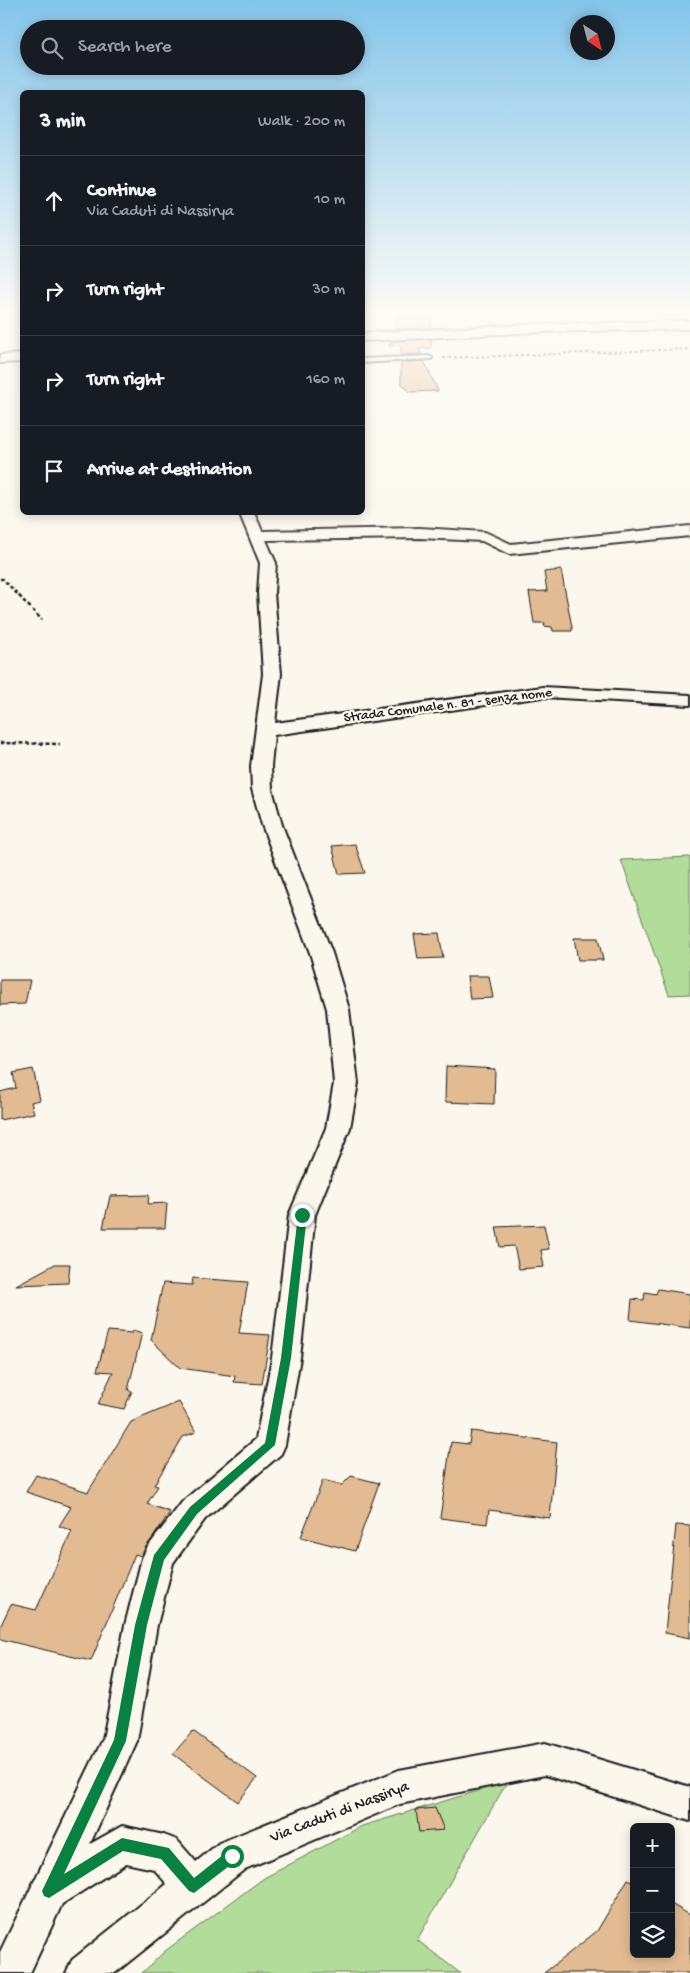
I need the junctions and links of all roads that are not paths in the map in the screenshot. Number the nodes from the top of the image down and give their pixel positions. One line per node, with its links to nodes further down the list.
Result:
1 (251, 524): 2 (street); 4 (street)
2 (690, 531)
3 (690, 700): 4 (street, Strada Comunale n. 81 - senza nome)
4 (266, 730): 7 (street)
5 (690, 1804): 6 (street, Via Caduti di Nassirya)
6 (194, 1887): 7 (street); 9 (street, Via Caduti di Nassirya)
7 (49, 1891): 8 (street)
8 (19, 1970)
9 (85, 1973)

